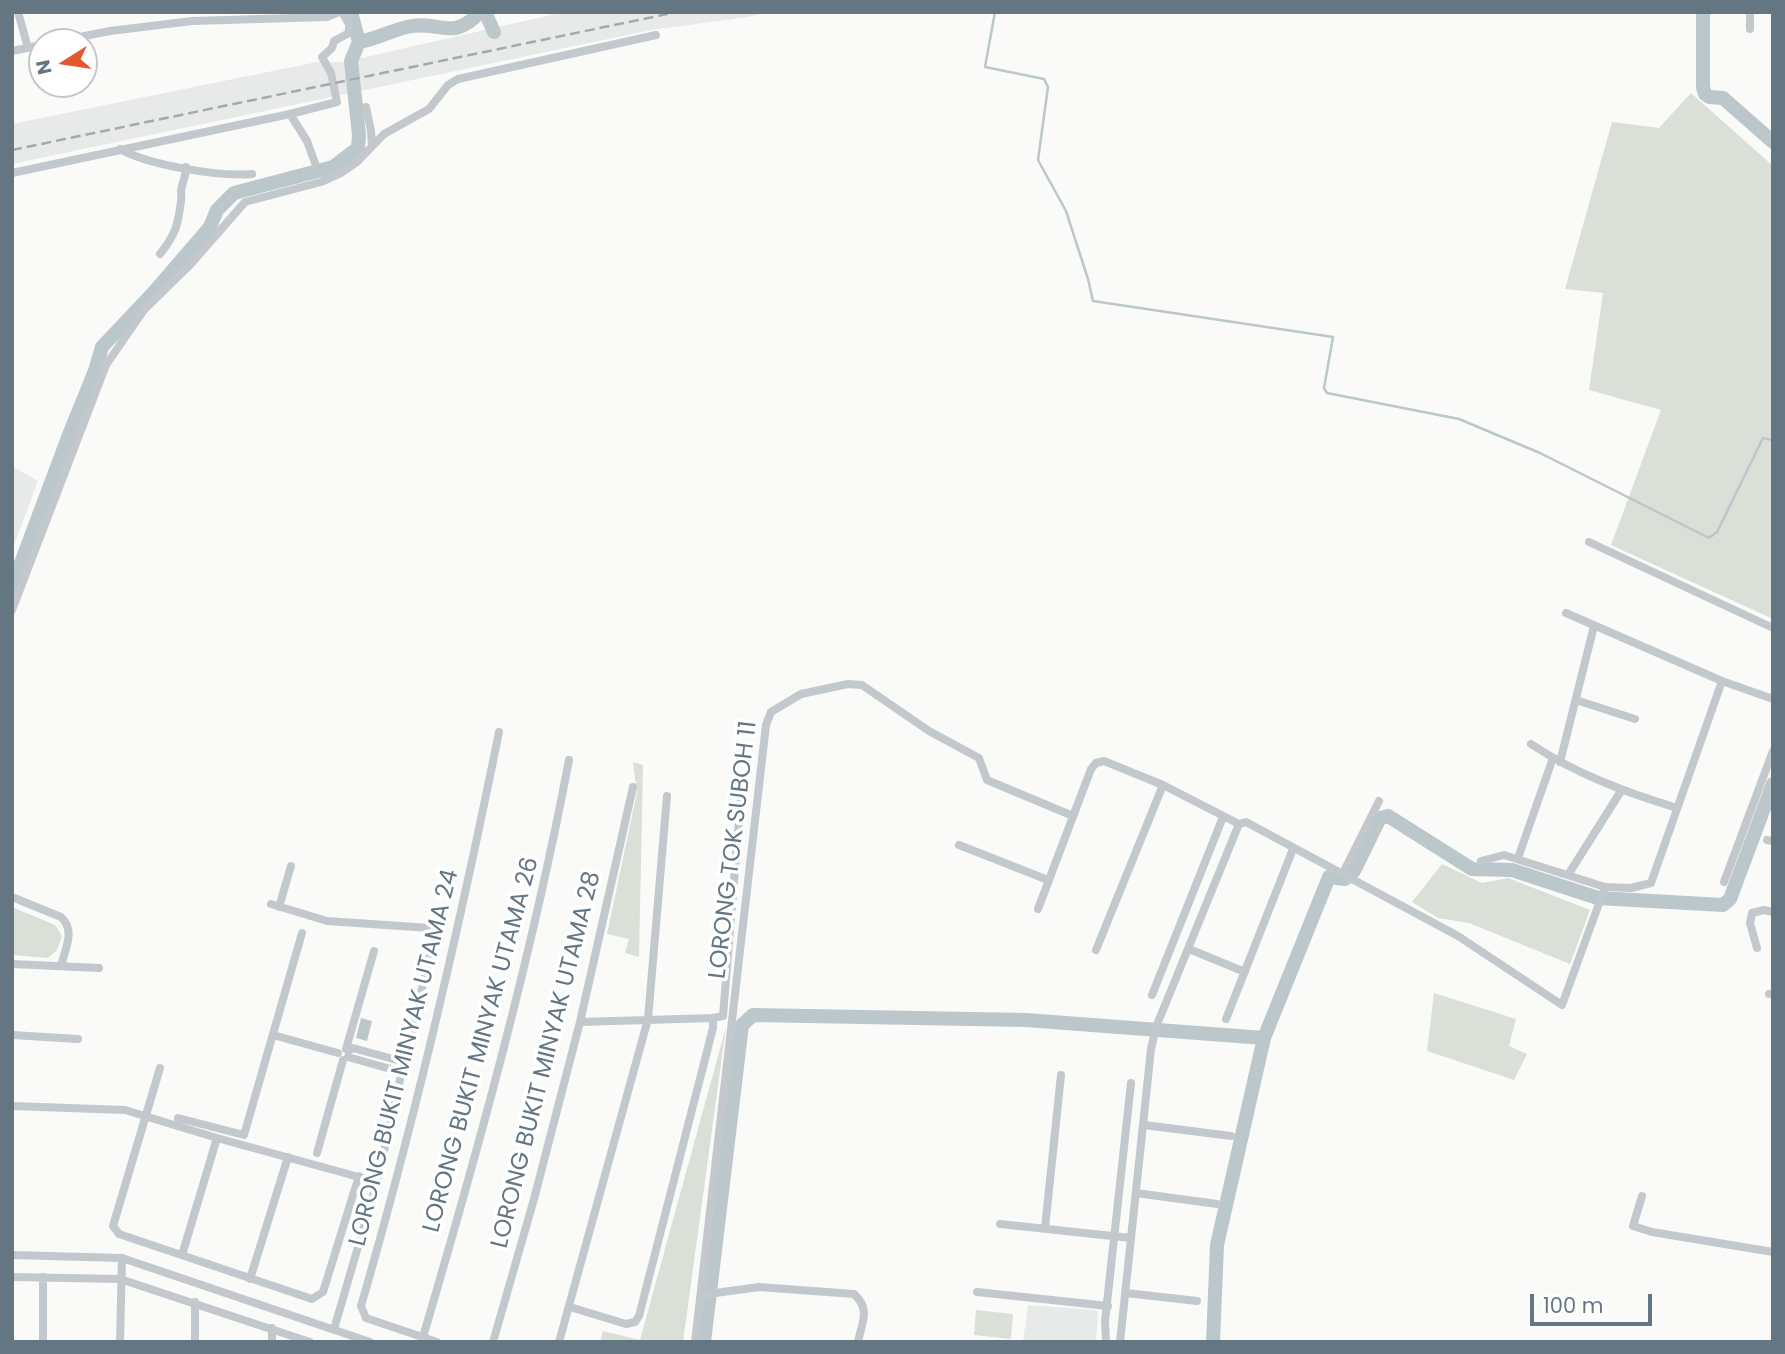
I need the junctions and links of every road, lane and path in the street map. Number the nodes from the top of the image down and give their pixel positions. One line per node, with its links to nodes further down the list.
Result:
1 (19, 12): 11 (street)
2 (341, 12): 4 (street); 14 (street)
3 (1750, 12): 8 (street)
4 (271, 15): 6 (street)
5 (209, 16): 6 (street); 7 (street)
6 (226, 16)
7 (191, 17): 9 (street)
8 (1749, 29)
9 (98, 34)
10 (656, 35): 15 (street)
11 (28, 48): 12 (street)
12 (12, 51)
13 (366, 107): 15 (street)
14 (290, 114): 16 (street); 17 (street)
15 (372, 146): 23 (street)
16 (120, 149): 18 (street); 19 (street)
17 (316, 163)
18 (186, 167): 20 (street); 21 (street)
19 (12, 173)
20 (252, 174)
21 (160, 254)
22 (1590, 542): 26 (street)
23 (12, 610)
24 (1566, 613): 25 (street)
25 (1594, 626): 27 (street); 29 (street)
26 (1773, 628)
27 (1722, 681): 28 (street); 43 (street)
28 (1773, 699)
29 (1576, 700): 30 (street); 35 (street)
30 (1635, 719)
31 (499, 732): 93 (street, LORONG BUKIT MINYAK UTAMA 24)
32 (1531, 744): 35 (street)
33 (1773, 751): 36 (street)
34 (569, 760): 118 (street, LORONG BUKIT MINYAK UTAMA 26)
35 (1557, 760): 40 (street); 49 (street)
36 (1771, 763): 55 (street)
37 (742, 783): 70 (street)
38 (1163, 785): 44 (street); 45 (street); 63 (street)
39 (633, 787): 73 (street, LORONG BUKIT MINYAK UTAMA 28)
40 (1620, 791): 43 (street); 52 (street)
41 (667, 796): 71 (street)
42 (1379, 801): 53 (street)
43 (1677, 808): 56 (street)
44 (1073, 816): 54 (street); 111 (street, LORONG TOK SUBOH 11)
45 (1223, 817): 46 (street); 69 (street)
46 (1242, 823): 48 (street); 62 (street)
47 (959, 845): 54 (street)
48 (1293, 849): 53 (street); 68 (street)
49 (1518, 858): 50 (street); 52 (street)
50 (1481, 861)
51 (291, 866): 78 (street)
52 (1568, 875): 56 (street)
53 (1346, 877): 56 (street)
54 (1048, 880): 58 (street)
55 (1724, 882)
56 (1604, 890)
57 (12, 897): 66 (street)
58 (1038, 909)
59 (1773, 912): 61 (street)
60 (302, 933): 75 (street)
61 (1757, 948)
62 (1189, 949): 68 (street); 86 (street)
63 (1096, 950)
64 (374, 951): 77 (street)
65 (12, 964): 66 (street)
66 (61, 966): 67 (street)
67 (99, 968)
68 (1245, 972): 72 (street)
69 (1152, 995)
70 (713, 1018): 71 (street); 115 (street)
71 (648, 1019): 73 (street); 115 (street)
72 (1226, 1019)
73 (580, 1022): 126 (street, LORONG BUKIT MINYAK UTAMA 28)
74 (12, 1035): 76 (street)
75 (273, 1035): 77 (street); 85 (street)
76 (78, 1039)
77 (345, 1054): 78 (street); 80 (street); 89 (street)
78 (404, 1062): 80 (street)
79 (160, 1068): 84 (street)
80 (401, 1072): 92 (street)
81 (1061, 1075): 98 (street)
82 (1131, 1083): 99 (street)
83 (12, 1106): 84 (street)
84 (147, 1116): 88 (street); 103 (street)
85 (178, 1118)
86 (1144, 1125): 87 (street); 94 (street)
87 (1231, 1136)
88 (217, 1138): 90 (street); 103 (street)
89 (317, 1153)
90 (288, 1157): 91 (street); 108 (street)
91 (359, 1176): 92 (street); 108 (street)
92 (377, 1182): 93 (street); 117 (street)
93 (395, 1188): 118 (street, LORONG BUKIT MINYAK UTAMA 24)
94 (1136, 1194): 96 (street); 100 (street)
95 (1642, 1196): 101 (street)
96 (1217, 1204)
97 (1000, 1224): 98 (street)
98 (1045, 1228): 99 (street)
99 (1115, 1236): 100 (street); 114 (street)
100 (1131, 1238): 110 (street)
101 (1773, 1252)
102 (12, 1255): 104 (street)
103 (182, 1255): 108 (street)
104 (122, 1258): 107 (street); 117 (street)
105 (12, 1277): 106 (street)
106 (43, 1277): 107 (street); 119 (street)
107 (120, 1279): 113 (street); 120 (street)
108 (250, 1279)
109 (977, 1292): 114 (street)
110 (1126, 1293): 112 (street); 131 (street)
111 (708, 1294): 128 (street, LORONG TOK SUBOH 11); 129 (street)
112 (1197, 1301)
113 (195, 1303): 116 (street); 121 (street)
114 (1108, 1306): 130 (street)
115 (570, 1307): 127 (street)
116 (272, 1328): 122 (street); 123 (street)
117 (334, 1329): 124 (street)
118 (423, 1337): 125 (street, LORONG BUKIT MINYAK UTAMA 24)
119 (43, 1342)
120 (120, 1342)
121 (195, 1342)
122 (272, 1342)
123 (310, 1342)
124 (370, 1342)
125 (437, 1342)
126 (493, 1342)
127 (559, 1342)
128 (695, 1342)
129 (858, 1342)
130 (1106, 1342)
131 (1120, 1342)

